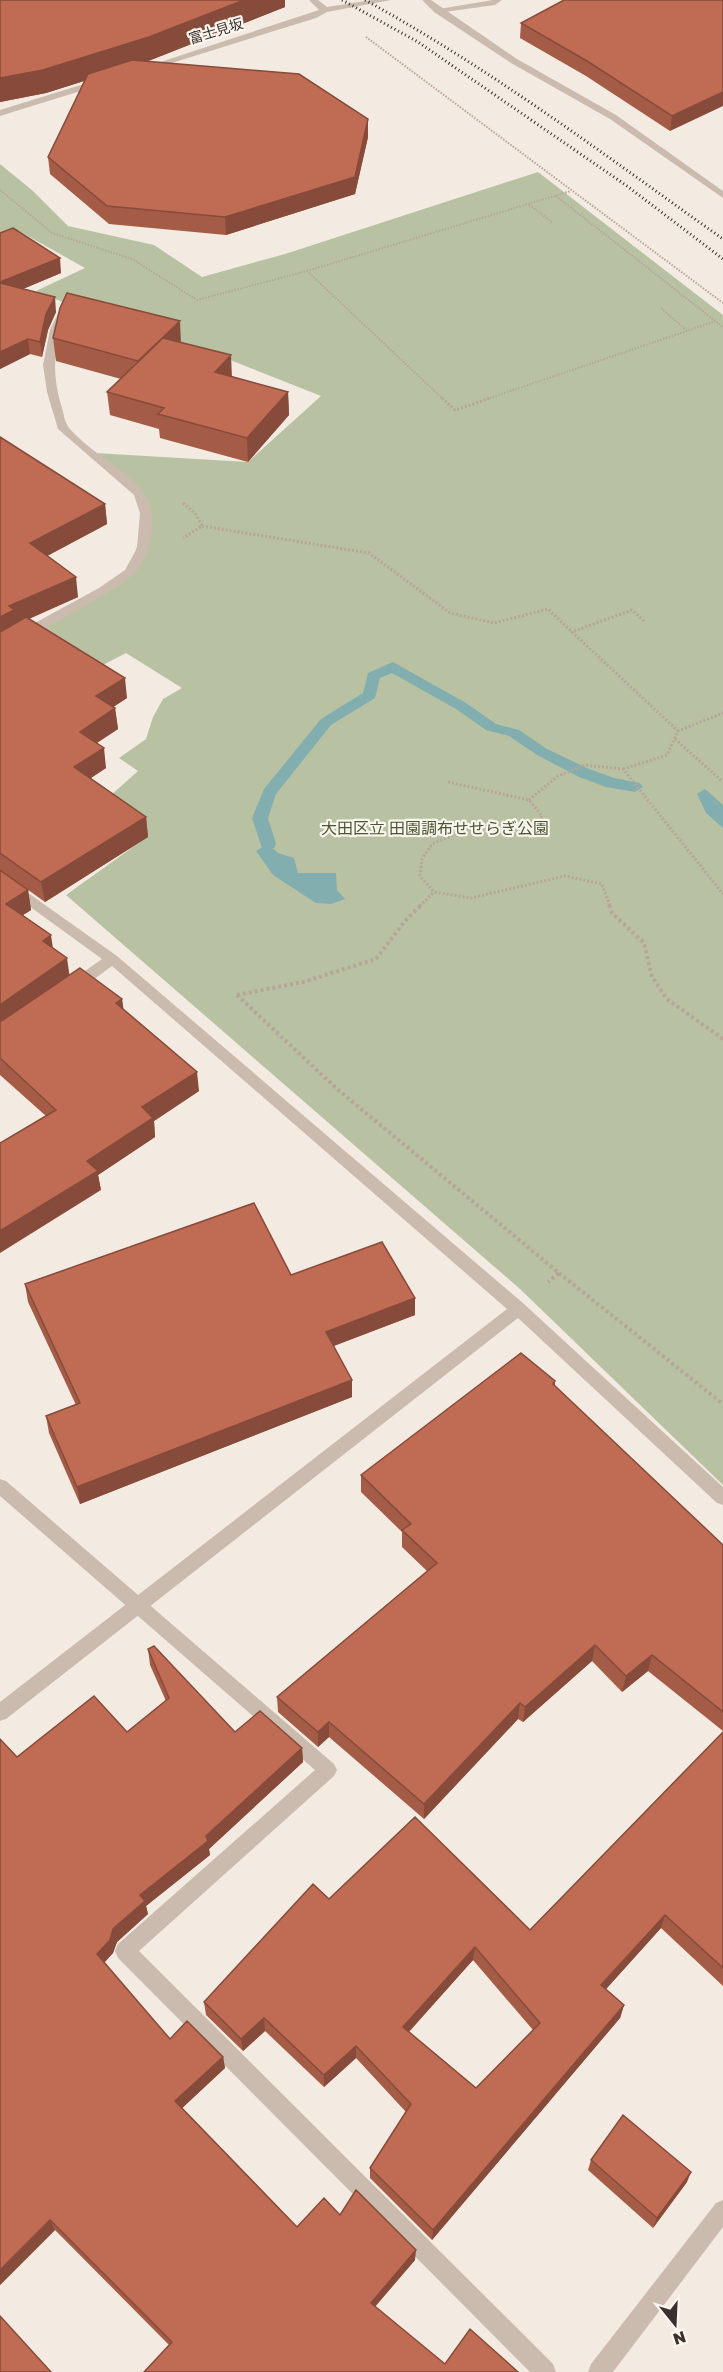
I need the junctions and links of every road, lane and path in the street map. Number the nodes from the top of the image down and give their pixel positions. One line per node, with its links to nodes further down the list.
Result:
1 (313, 0): 5 (street)
2 (387, 0): 5 (street, 富士見坂)
3 (426, 0): 6 (street)
4 (498, 0): 6 (street)
5 (325, 10): 7 (street, 富士見坂); 11 (path)
6 (436, 10): 12 (street)
7 (135, 71)
8 (114, 78): 9 (street)
9 (0, 113)
10 (0, 190): 16 (path)
11 (571, 191): 13 (path); 17 (path)
12 (723, 195)
13 (555, 196): 14 (path); 20 (path)
14 (528, 204): 15 (path); 16 (path)
15 (552, 222)
16 (307, 271): 22 (path)
17 (723, 303)
18 (661, 308): 22 (path)
19 (65, 310): 26 (street)
20 (716, 321): 21 (path); 22 (path)
21 (723, 327)
22 (687, 331)
23 (202, 526): 25 (path)
24 (644, 621): 25 (path)
25 (572, 632): 28 (path)
26 (0, 647)
27 (723, 713): 28 (path)
28 (678, 731): 29 (path)
29 (675, 739): 30 (path); 32 (path)
30 (623, 769): 33 (path); 36 (path)
31 (448, 782): 33 (path)
32 (723, 783)
33 (529, 800): 35 (path)
34 (0, 878): 37 (street)
35 (434, 892): 39 (path); 40 (path)
36 (723, 894)
37 (112, 960): 38 (street); 41 (street)
38 (59, 997)
39 (723, 1039)
40 (559, 1273): 41 (path); 42 (path)
41 (519, 1309): 44 (street); 45 (street)
42 (723, 1404)
43 (0, 1486): 45 (street)
44 (723, 1498)
45 (137, 1604): 46 (street); 48 (street)
46 (0, 1713)
47 (723, 2210): 49 (street)
48 (545, 2372)
49 (599, 2372)

